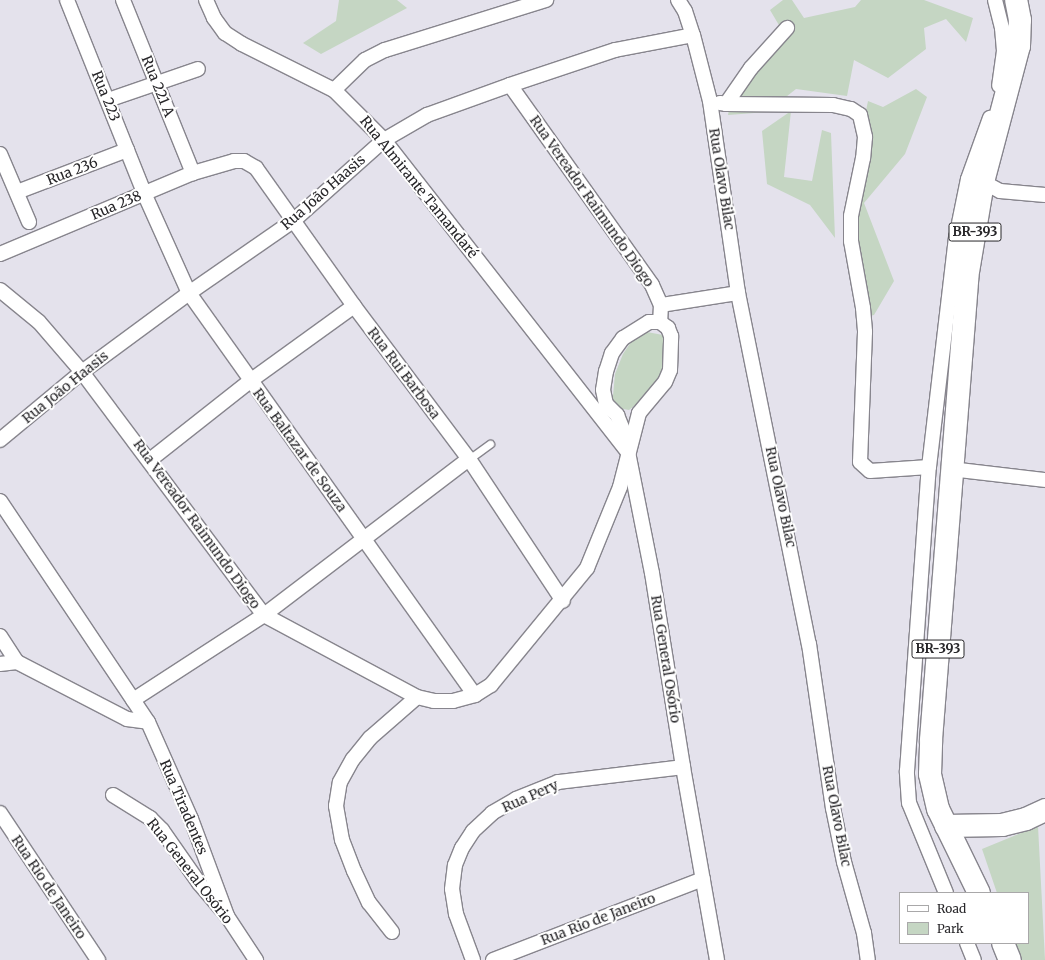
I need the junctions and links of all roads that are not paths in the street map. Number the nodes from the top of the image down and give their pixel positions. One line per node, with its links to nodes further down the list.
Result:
1 (67, 0): 14 (street, Rua 223)
2 (122, 0): 11 (street, Rua 221 A)
3 (206, 0): 13 (street, Rua Almirante Tamandaré)
4 (546, 0): 13 (street)
5 (678, 0): 9 (street, Rua Olavo Bilac)
6 (995, 0): 45 (street)
7 (1016, 0): 22 (main road, BR-393)
8 (787, 28): 16 (street)
9 (693, 35): 12 (street, Rua João Haasis); 15 (street, Rua Olavo Bilac)
10 (198, 69): 11 (street)
11 (157, 82): 14 (street); 21 (street, Rua 221 A)
12 (510, 85): 17 (street, Rua João Haasis); 32 (street, Rua Vereador Raimundo Diogo)
13 (334, 90): 17 (street, Rua Almirante Tamandaré)
14 (108, 100): 18 (street, Rua 223)
15 (710, 101): 16 (street); 31 (street, Rua Olavo Bilac)
16 (726, 104): 45 (street)
17 (384, 140): 26 (street, Rua João Haasis); 36 (street, Rua Almirante Tamandaré)
18 (127, 150): 23 (street, Rua 236); 24 (street, Rua 223)
19 (1, 160): 23 (street)
20 (234, 161): 21 (street, Rua 238); 26 (street, Rua Rui Barbosa)
21 (193, 173): 24 (street, Rua 238)
22 (983, 182): 25 (street); 46 (main road, BR-393)
23 (17, 192): 27 (street)
24 (144, 193): 28 (street, Rua 238); 30 (street, Rua Baltazar de Souza)
25 (1045, 195)
26 (293, 221): 30 (street, Rua João Haasis); 33 (street, Rua Rui Barbosa)
27 (29, 222)
28 (0, 254)
29 (0, 290): 35 (street, Rua Vereador Raimundo Diogo)
30 (189, 292): 35 (street, Rua João Haasis); 37 (street, Rua Baltazar de Souza)
31 (738, 293): 32 (street); 78 (street, Rua Olavo Bilac)
32 (661, 305): 34 (street, Rua Vereador Raimundo Diogo)
33 (354, 306): 37 (street); 43 (street, Rua Rui Barbosa)
34 (654, 322): 38 (street, Rua Vereador Raimundo Diogo); 39 (street)
35 (82, 372): 40 (street, Rua João Haasis); 44 (street, Rua Vereador Raimundo Diogo)
36 (569, 378): 42 (street, Rua General Osório)
37 (250, 381): 44 (street); 49 (street, Rua Baltazar de Souza)
38 (639, 413): 39 (street); 42 (street, Rua Vereador Raimundo Diogo)
39 (617, 415): 42 (street)
40 (0, 440)
41 (490, 444): 43 (lane)
42 (628, 448): 50 (street, Rua Vereador Raimundo Diogo); 61 (street, Rua General Osório)
43 (469, 459): 49 (street); 50 (street, Rua Rui Barbosa)
44 (150, 460): 51 (street, Rua Vereador Raimundo Diogo)
45 (929, 468): 67 (street)
46 (951, 469): 47 (street); 65 (main road, BR-393)
47 (1045, 480)
48 (0, 501): 59 (street, Rua Tiradentes)
49 (365, 540): 51 (street); 57 (street, Rua Baltazar de Souza)
50 (563, 601): 57 (street, Rua Vereador Raimundo Diogo)
51 (264, 615): 58 (street, Rua Vereador Raimundo Diogo); 59 (street)
52 (0, 636): 53 (street)
53 (17, 662): 54 (street); 60 (street)
54 (0, 664)
55 (0, 667): 56 (street)
56 (0, 677)
57 (475, 695): 58 (street, Rua Vereador Raimundo Diogo)
58 (417, 697): 70 (street)
59 (133, 700): 60 (street, Rua Tiradentes)
60 (148, 722): 69 (street, Rua Tiradentes)
61 (683, 767): 66 (street, Rua General Osório); 75 (street, Rua Pery)
62 (113, 795): 69 (street, Rua General Osório)
63 (1045, 810): 65 (main road)
64 (0, 813): 73 (street, Rua Rio de Janeiro)
65 (946, 826): 68 (main road, BR-393)
66 (703, 879): 76 (street, Rua Rio de Janeiro); 77 (street, Rua General Osório)
67 (946, 892)
68 (979, 892)
69 (227, 916): 74 (street, Rua General Osório)
70 (392, 932)
71 (967, 944): 79 (street)
72 (1003, 944): 80 (main road)
73 (98, 960)
74 (256, 960)
75 (473, 960)
76 (493, 960)
77 (717, 960)
78 (868, 960)
79 (974, 960)
80 (1010, 960)

